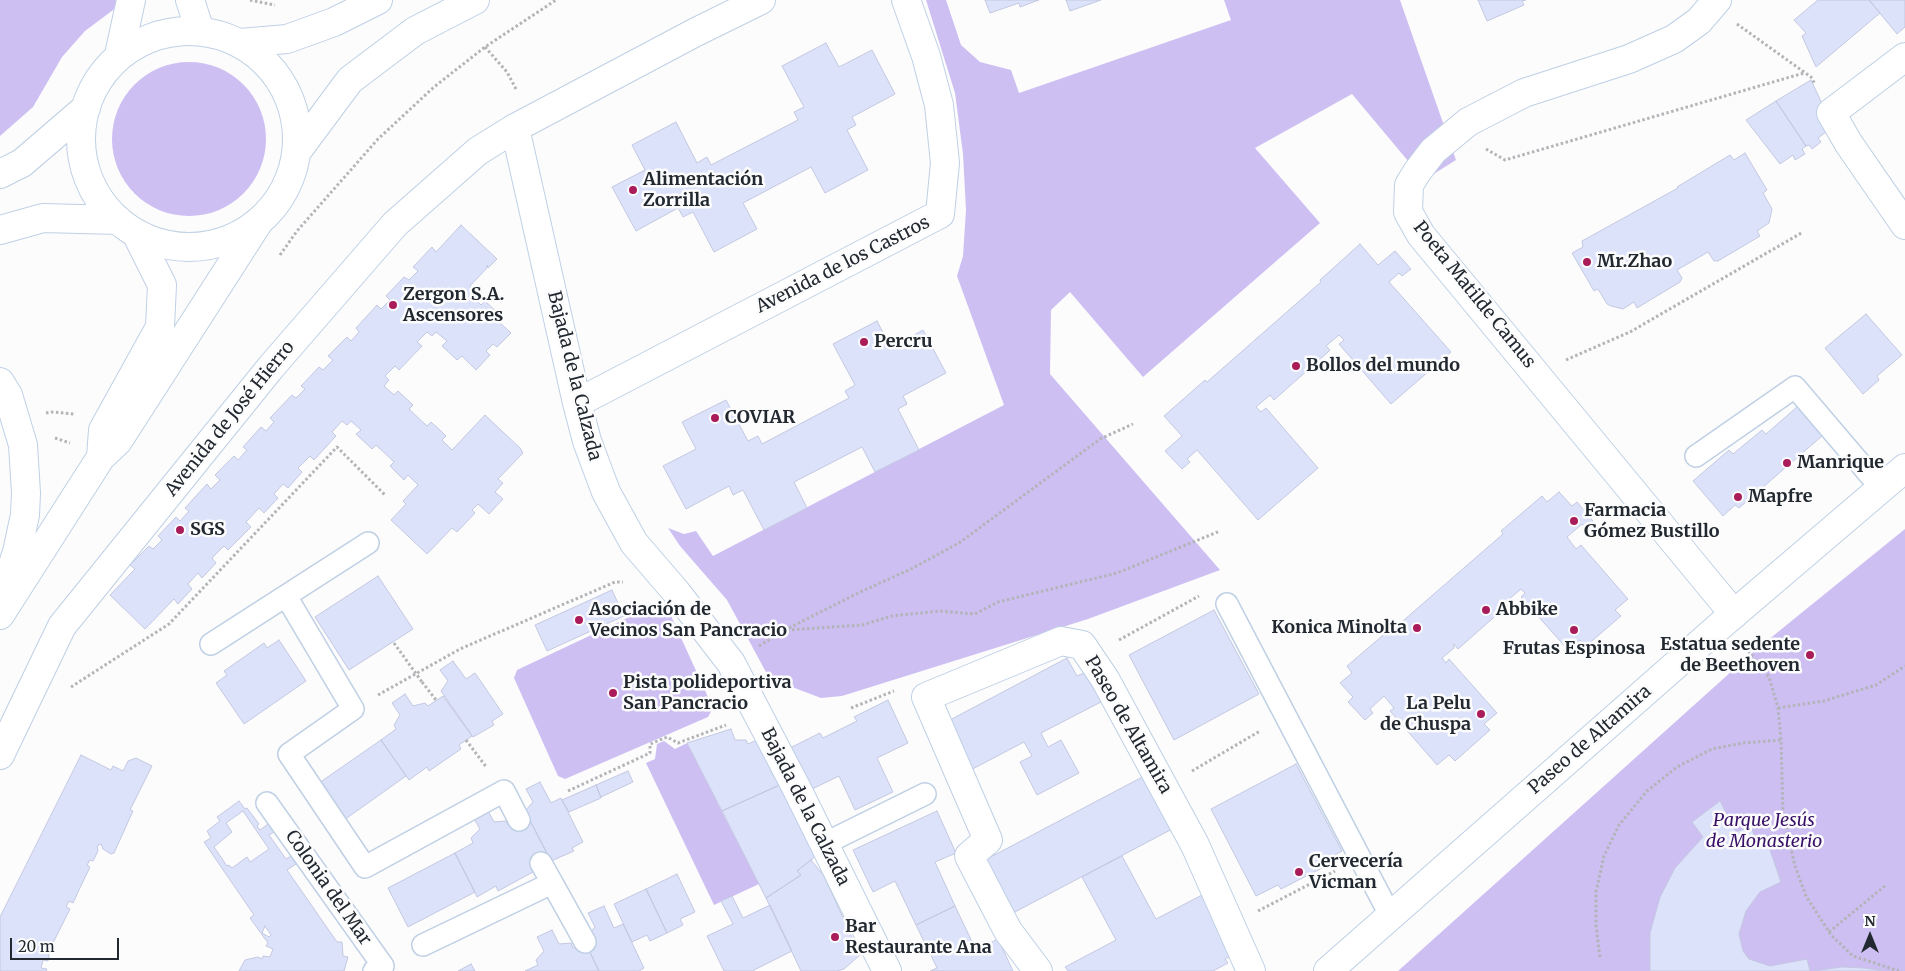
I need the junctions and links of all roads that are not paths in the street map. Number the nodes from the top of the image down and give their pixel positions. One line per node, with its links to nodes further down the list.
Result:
1 (131, 0): 10 (street)
2 (190, 0): 8 (street)
3 (378, 0): 9 (street)
4 (475, 0): 14 (street)
5 (761, 0): 13 (street)
6 (906, 0): 21 (street, Avenida de los Castros)
7 (1715, 3): 31 (street, Poeta Matilde Camus)
8 (200, 31): 9 (street); 10 (street)
9 (240, 43): 14 (street)
10 (119, 55): 12 (street)
11 (1905, 57): 17 (street)
12 (86, 108): 15 (street); 18 (street)
13 (515, 128): 21 (street, Bajada de la Calzada); 33 (street, Avenida de José Hierro)
14 (298, 150): 16 (street)
15 (0, 174)
16 (258, 223): 18 (street); 23 (street)
17 (1905, 225)
18 (128, 228): 19 (street); 23 (street)
19 (0, 230)
20 (0, 382): 28 (street)
21 (577, 403): 37 (street, Bajada de la Calzada)
22 (1696, 456): 25 (lane)
23 (100, 457): 30 (street)
24 (1905, 468): 25 (street, Paseo de Altamira)
25 (1881, 488): 31 (street, Paseo de Altamira)
26 (368, 543): 27 (lane)
27 (286, 596): 32 (lane); 36 (lane)
28 (0, 601)
29 (1227, 604): 40 (lane)
30 (0, 615)
31 (1727, 620): 40 (street, Paseo de Altamira)
32 (211, 644)
33 (0, 755)
34 (925, 794): 37 (lane)
35 (268, 803): 44 (lane, Colonia del Mar)
36 (518, 820)
37 (824, 844): 43 (street, Bajada de la Calzada)
38 (541, 864): 39 (lane)
39 (552, 883): 41 (lane); 42 (lane)
40 (1390, 915): 47 (street, Paseo de Altamira)
41 (585, 942)
42 (423, 945)
43 (883, 970)
44 (374, 971)
45 (1038, 971): 46 (street, Paseo de Altamira)
46 (1251, 971)
47 (1328, 971)

